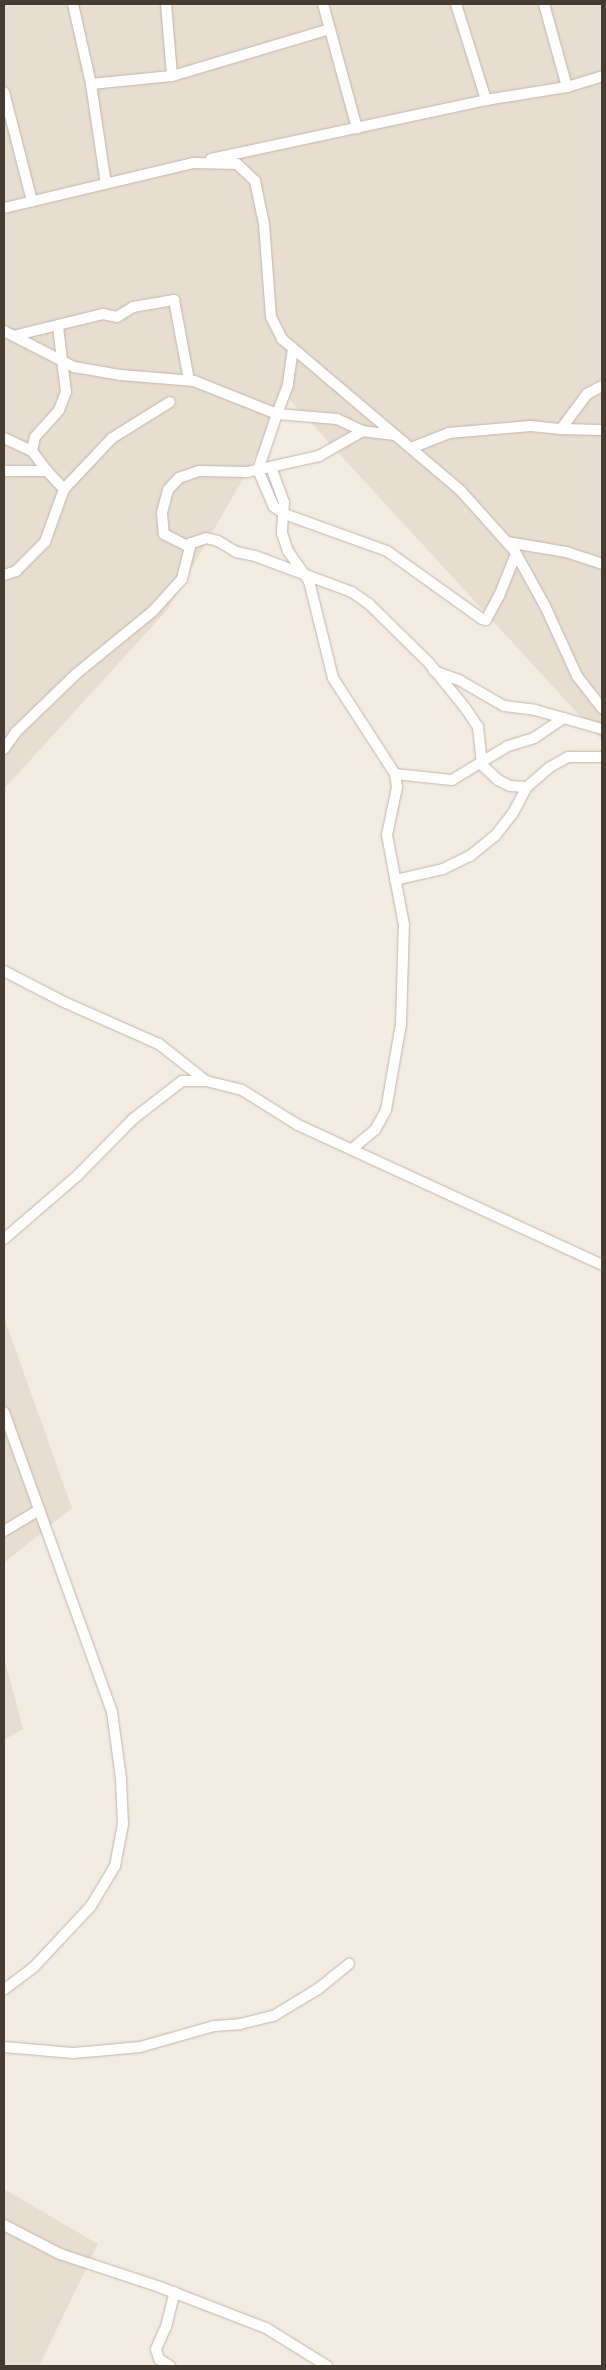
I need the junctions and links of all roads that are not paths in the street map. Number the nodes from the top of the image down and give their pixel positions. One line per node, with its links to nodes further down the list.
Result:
1 (73, 4): 9 (street)
2 (166, 4): 7 (street)
3 (323, 4): 6 (street)
4 (456, 4): 12 (street)
5 (544, 4): 10 (street)
6 (330, 29): 7 (street); 14 (street)
7 (172, 76): 9 (street)
8 (602, 76): 10 (street)
9 (91, 84): 16 (street)
10 (567, 87): 12 (street)
11 (4, 92): 13 (street)
12 (486, 100): 14 (street)
13 (6, 110): 17 (street)
14 (357, 128): 15 (street)
15 (193, 163): 16 (street); 22 (street)
16 (106, 184): 17 (street)
17 (32, 201): 18 (street)
18 (4, 208)
19 (58, 328): 21 (street); 23 (street); 24 (street)
20 (4, 330): 21 (street)
21 (17, 335): 23 (street)
22 (293, 348): 27 (street); 31 (street)
23 (62, 361): 24 (street); 34 (street)
24 (189, 380): 27 (street)
25 (602, 386): 28 (street)
26 (170, 402): 39 (street)
27 (277, 414): 30 (street); 36 (street)
28 (561, 428): 29 (street); 33 (street)
29 (602, 430)
30 (363, 431): 31 (street); 35 (street)
31 (395, 435): 33 (street)
32 (4, 438): 34 (street)
33 (411, 448): 41 (street)
34 (32, 452): 38 (street)
35 (271, 467): 36 (street); 40 (street)
36 (258, 470): 40 (street); 42 (street)
37 (4, 471): 38 (street)
38 (47, 471): 39 (street)
39 (64, 489): 46 (street)
40 (285, 514): 43 (street); 45 (street)
41 (507, 542): 43 (street); 44 (street)
42 (191, 544): 45 (street); 51 (street)
43 (516, 554): 48 (street)
44 (602, 564)
45 (305, 574): 47 (street); 54 (street)
46 (4, 575)
47 (434, 671): 49 (street); 53 (street)
48 (602, 708)
49 (564, 718): 50 (street); 53 (street)
50 (602, 730)
51 (4, 749)
52 (602, 757): 55 (street)
53 (482, 762): 54 (street); 55 (street)
54 (395, 774): 56 (street)
55 (527, 788): 56 (street)
56 (395, 880): 59 (street)
57 (4, 971): 58 (street)
58 (206, 1080): 59 (street); 60 (street)
59 (352, 1149): 61 (street)
60 (4, 1239)
61 (602, 1265)
62 (4, 1412): 63 (street)
63 (39, 1510): 64 (street); 66 (street)
64 (4, 1531)
65 (350, 1964): 67 (street)
66 (4, 1990)
67 (4, 2047)
68 (4, 2225): 69 (street)
69 (175, 2292): 70 (street); 71 (street)
70 (170, 2366)
71 (328, 2366)

